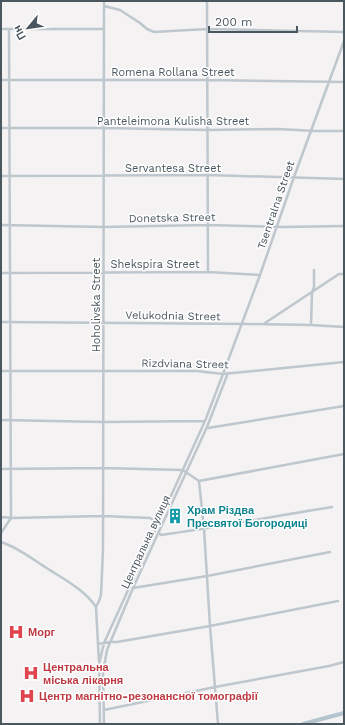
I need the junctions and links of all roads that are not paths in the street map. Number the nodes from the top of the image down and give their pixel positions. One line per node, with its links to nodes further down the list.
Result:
1 (104, 1): 3 (street, Hoholivska Street)
2 (207, 1): 7 (street)
3 (104, 6): 6 (street, Hoholivska Street); 7 (street)
4 (1, 29): 5 (street)
5 (9, 29): 6 (street); 11 (street)
6 (104, 29): 12 (street, Hoholivska Street)
7 (207, 30): 8 (street); 13 (street)
8 (344, 32)
9 (344, 41): 14 (street, Tsentralna Street)
10 (1, 80): 11 (street, Romena Rollana Street)
11 (9, 80): 12 (street, Romena Rollana Street); 17 (street)
12 (104, 80): 13 (street, Romena Rollana Street); 18 (street, Hoholivska Street)
13 (207, 80): 14 (street, Romena Rollana Street); 19 (street)
14 (329, 82): 15 (street, Romena Rollana Street); 20 (street, Tsentralna Street)
15 (344, 82)
16 (1, 128): 17 (street, Panteleimona Kulisha Street)
17 (10, 128): 18 (street, Panteleimona Kulisha Street); 24 (street)
18 (104, 128): 19 (street, Panteleimona Kulisha Street); 25 (street, Hoholivska Street)
19 (208, 130): 20 (street, Panteleimona Kulisha Street); 22 (street)
20 (311, 131): 21 (street, Panteleimona Kulisha Street); 26 (street, Tsentralna Street)
21 (344, 131)
22 (207, 175): 25 (street, Servantesa Street); 26 (street, Servantesa Street); 29 (street)
23 (1, 176): 24 (street, Servantesa Street)
24 (10, 176): 25 (street, Servantesa Street); 30 (street)
25 (104, 176): 33 (street, Hoholivska Street)
26 (294, 178): 27 (street, Servantesa Street); 31 (street, Tsentralna Street)
27 (344, 179)
28 (1, 225): 30 (street, Donetska Street)
29 (207, 225): 31 (street, Donetska Street); 33 (street, Donetska Street); 37 (street)
30 (10, 226): 33 (street, Donetska Street); 35 (street)
31 (278, 226): 32 (street, Donetska Street); 40 (street, Tsentralna Street)
32 (344, 226)
33 (104, 227): 36 (street, Hoholivska Street)
34 (314, 270): 41 (street)
35 (10, 272): 36 (street, Shekspira Street); 38 (street, Shekspira Street); 43 (street)
36 (104, 272): 37 (street, Shekspira Street); 44 (street, Hoholivska Street)
37 (208, 272): 40 (street, Shekspira Street)
38 (1, 273)
39 (344, 274): 41 (street)
40 (260, 275): 45 (street, Tsentralna Street)
41 (312, 293): 46 (street); 47 (street)
42 (1, 322): 43 (street, Velukodnia Street)
43 (10, 322): 44 (street, Velukodnia Street); 51 (street)
44 (104, 323): 45 (street, Velukodnia Street); 52 (street, Hoholivska Street)
45 (242, 324): 46 (street, Velukodnia Street); 54 (street, Tsentralna Street)
46 (264, 324): 47 (street, Velukodnia Street)
47 (311, 325): 48 (street, Velukodnia Street)
48 (344, 327)
49 (344, 362): 53 (street, Rizdviana Street)
50 (1, 371): 51 (street, Rizdviana Street)
51 (10, 371): 52 (street, Rizdviana Street); 57 (street)
52 (103, 371): 54 (street, Rizdviana Street); 59 (street, Hoholivska Street)
53 (228, 373): 54 (street, Rizdviana Street); 60 (street, Центральна вулиця)
54 (224, 374): 58 (street, Центральна вулиця)
55 (344, 406): 60 (street)
56 (1, 420): 57 (street)
57 (11, 420): 59 (street); 64 (street)
58 (205, 421): 59 (street); 65 (street, Центральна вулиця)
59 (103, 422): 62 (street, Hoholivska Street)
60 (207, 427): 66 (street, Центральна вулиця)
61 (344, 454): 67 (street)
62 (103, 468): 64 (street); 65 (street); 69 (street, Hoholivska Street)
63 (1, 469): 64 (street)
64 (11, 469): 71 (street)
65 (183, 470): 66 (street); 72 (street, Центральна вулиця)
66 (186, 473): 67 (street); 75 (street, Центральна вулиця)
67 (200, 481): 73 (street)
68 (332, 506): 73 (street)
69 (103, 516): 71 (street); 72 (street); 81 (street, Hoholivska Street)
70 (1, 518): 71 (street)
71 (11, 518): 74 (street)
72 (158, 523): 85 (street, Центральна вулиця)
73 (204, 529): 75 (street); 78 (street)
74 (1, 533)
75 (159, 533): 79 (street, Центральна вулиця)
76 (1, 542): 81 (street)
77 (330, 552): 78 (street)
78 (207, 576): 79 (street); 82 (street)
79 (133, 588): 83 (street, Центральна вулиця)
80 (338, 601): 82 (street)
81 (96, 607): 84 (street, Hoholivska Street)
82 (210, 626): 83 (street); 88 (street)
83 (111, 642): 85 (street); 89 (street, Центральна вулиця)
84 (98, 644): 85 (street); 87 (street, Hoholivska Street)
85 (104, 644): 87 (street)
86 (344, 662): 88 (street)
87 (99, 664): 91 (street)
88 (215, 687): 89 (street); 93 (street)
89 (104, 710): 92 (street, Центральна вулиця)
90 (342, 714): 94 (main road)
91 (100, 724)
92 (104, 724)
93 (218, 724)
94 (303, 724)

